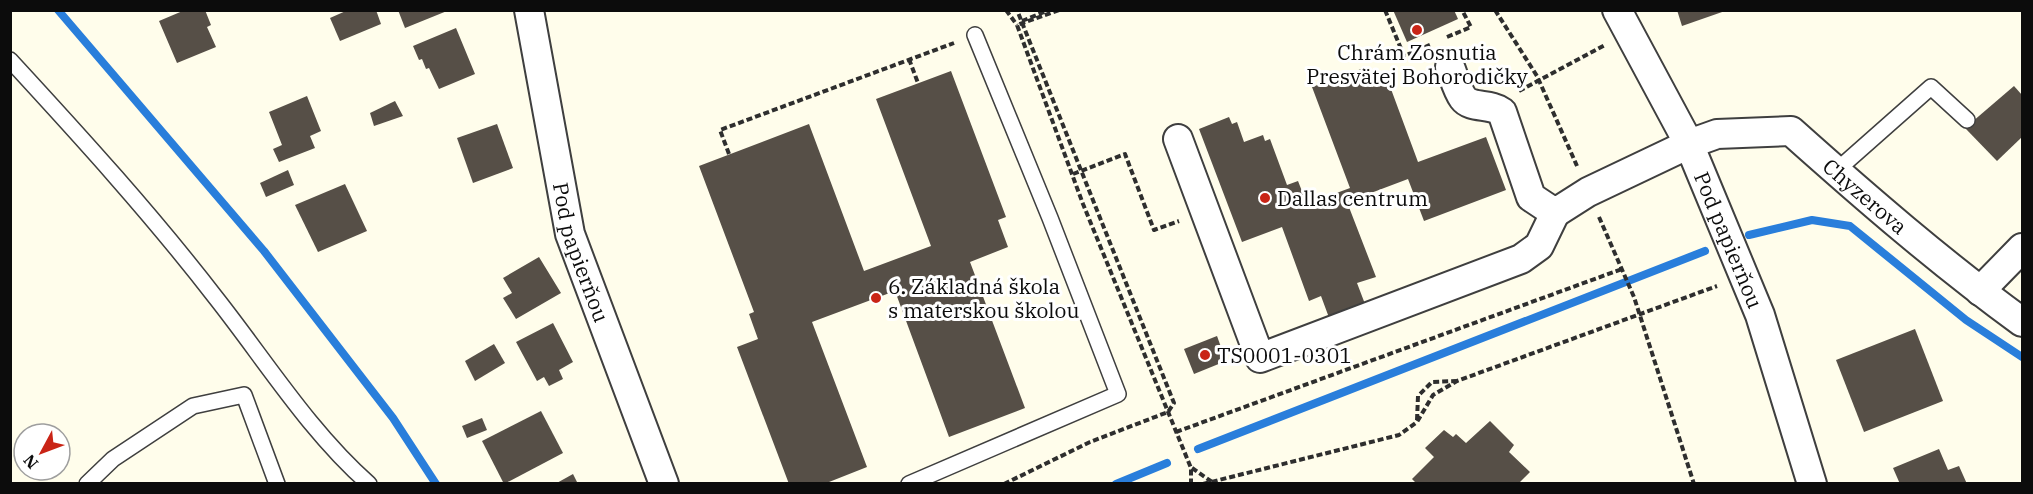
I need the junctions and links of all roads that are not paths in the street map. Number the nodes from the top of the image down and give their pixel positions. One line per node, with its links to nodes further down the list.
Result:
1 (529, 10): 17 (street, Pod papierňou)
2 (1623, 22): 8 (street, Pod papierňou)
3 (975, 35): 18 (lane)
4 (10, 60): 16 (lane)
5 (1450, 67): 10 (street)
6 (1967, 120): 9 (lane)
7 (1178, 139): 10 (street)
8 (1689, 144): 9 (street, Chyzerova); 10 (street, Chyzerova); 19 (street, Pod papierňou)
9 (1836, 171): 12 (street, Chyzerova)
10 (1555, 213)
11 (2022, 248): 12 (street)
12 (1980, 291): 13 (street, Chyzerova)
13 (2022, 322)
14 (87, 483): 15 (lane)
15 (277, 483)
16 (369, 483)
17 (664, 483)
18 (909, 483)
19 (1812, 483)

